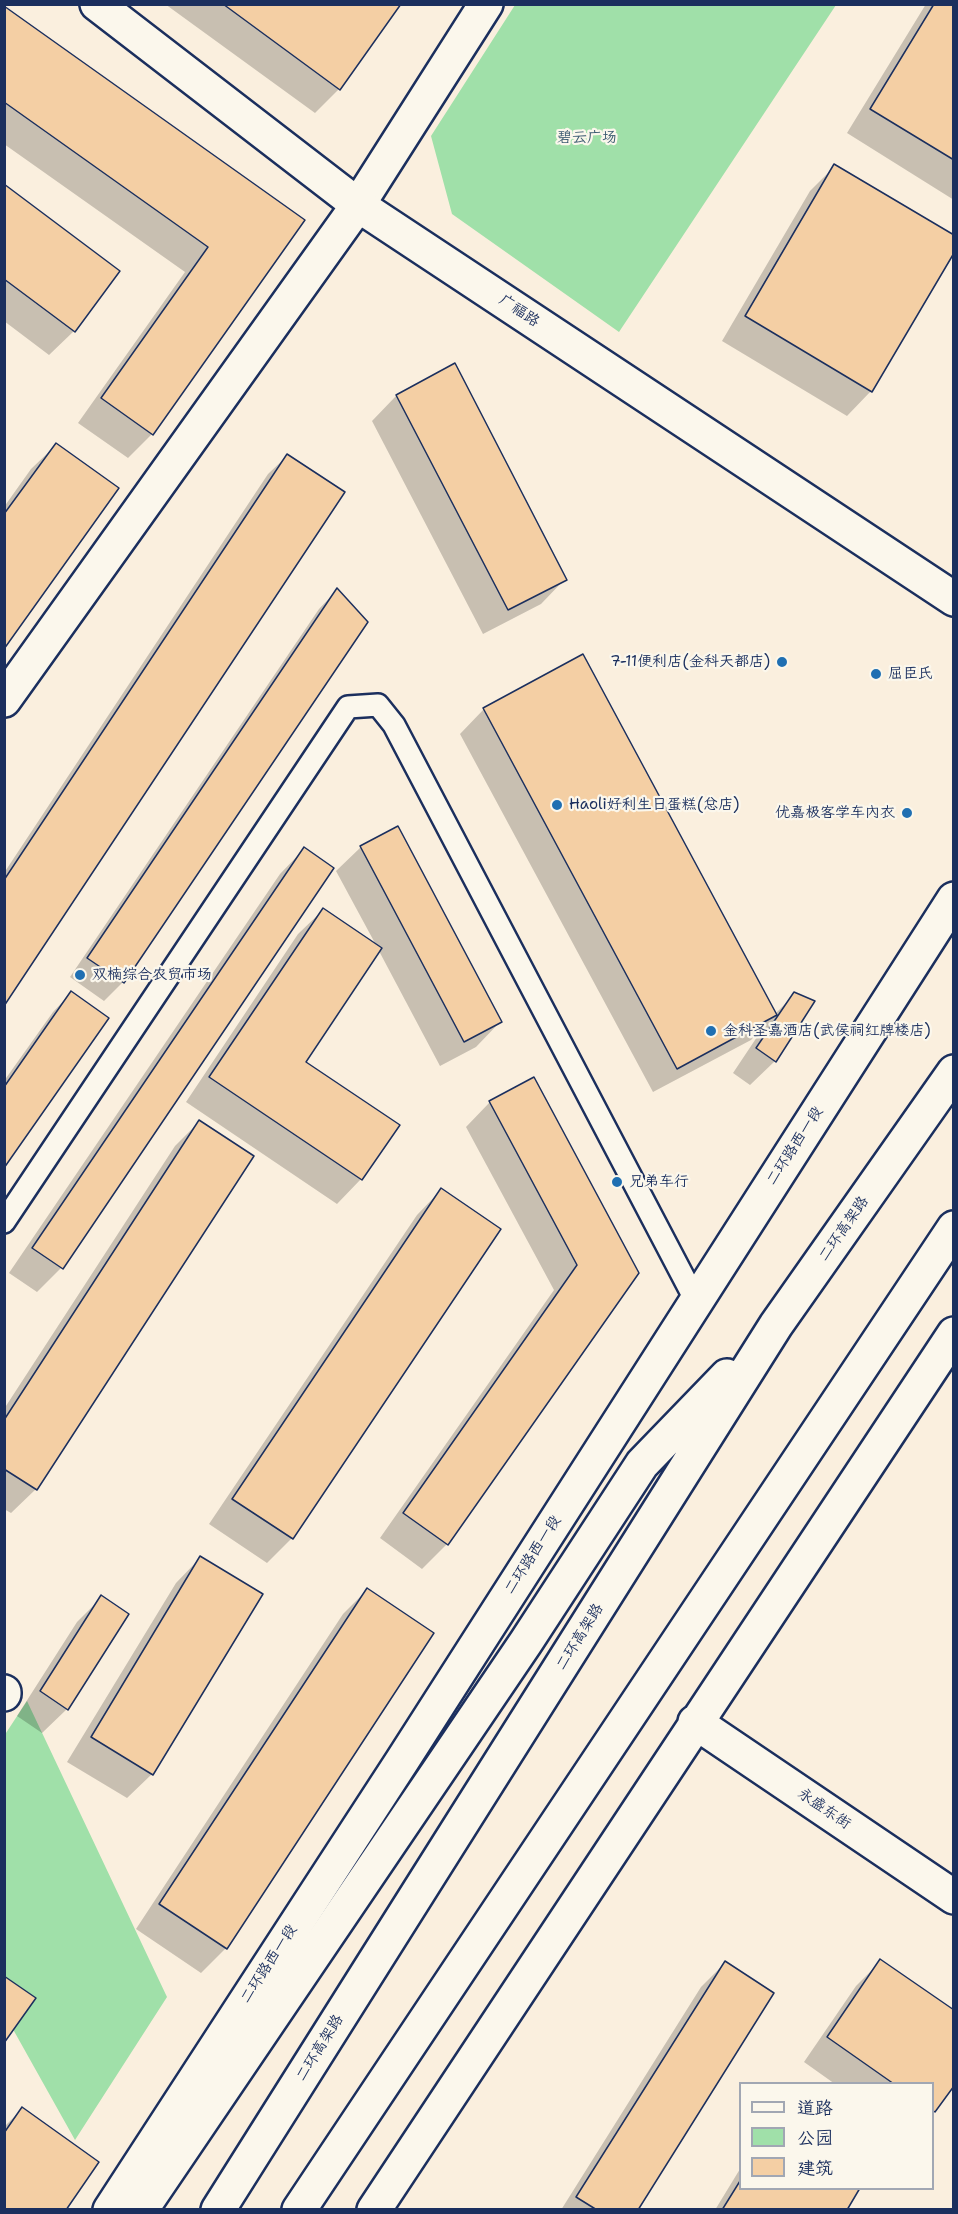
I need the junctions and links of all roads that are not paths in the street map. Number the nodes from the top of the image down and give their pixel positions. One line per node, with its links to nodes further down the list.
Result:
1 (97, 4): 3 (main road, 广福路)
2 (486, 4): 3 (main road)
3 (358, 205): 4 (main road, 广福路); 5 (main road)
4 (954, 599)
5 (4, 700)
6 (954, 899): 10 (main road, 二环路西一段)
7 (954, 1072): 11 (main road, 二环高架路)
8 (4, 1222): 10 (lane)
9 (954, 1228): 18 (main road)
10 (696, 1301): 15 (main road, 二环路西一段)
11 (776, 1325): 16 (main road); 17 (main road, 二环高架路)
12 (954, 1334): 13 (main road)
13 (695, 1722): 14 (main road, 永盛东街); 19 (main road)
14 (954, 1897)
15 (110, 2210)
16 (141, 2210)
17 (218, 2210)
18 (299, 2210)
19 (374, 2210)

